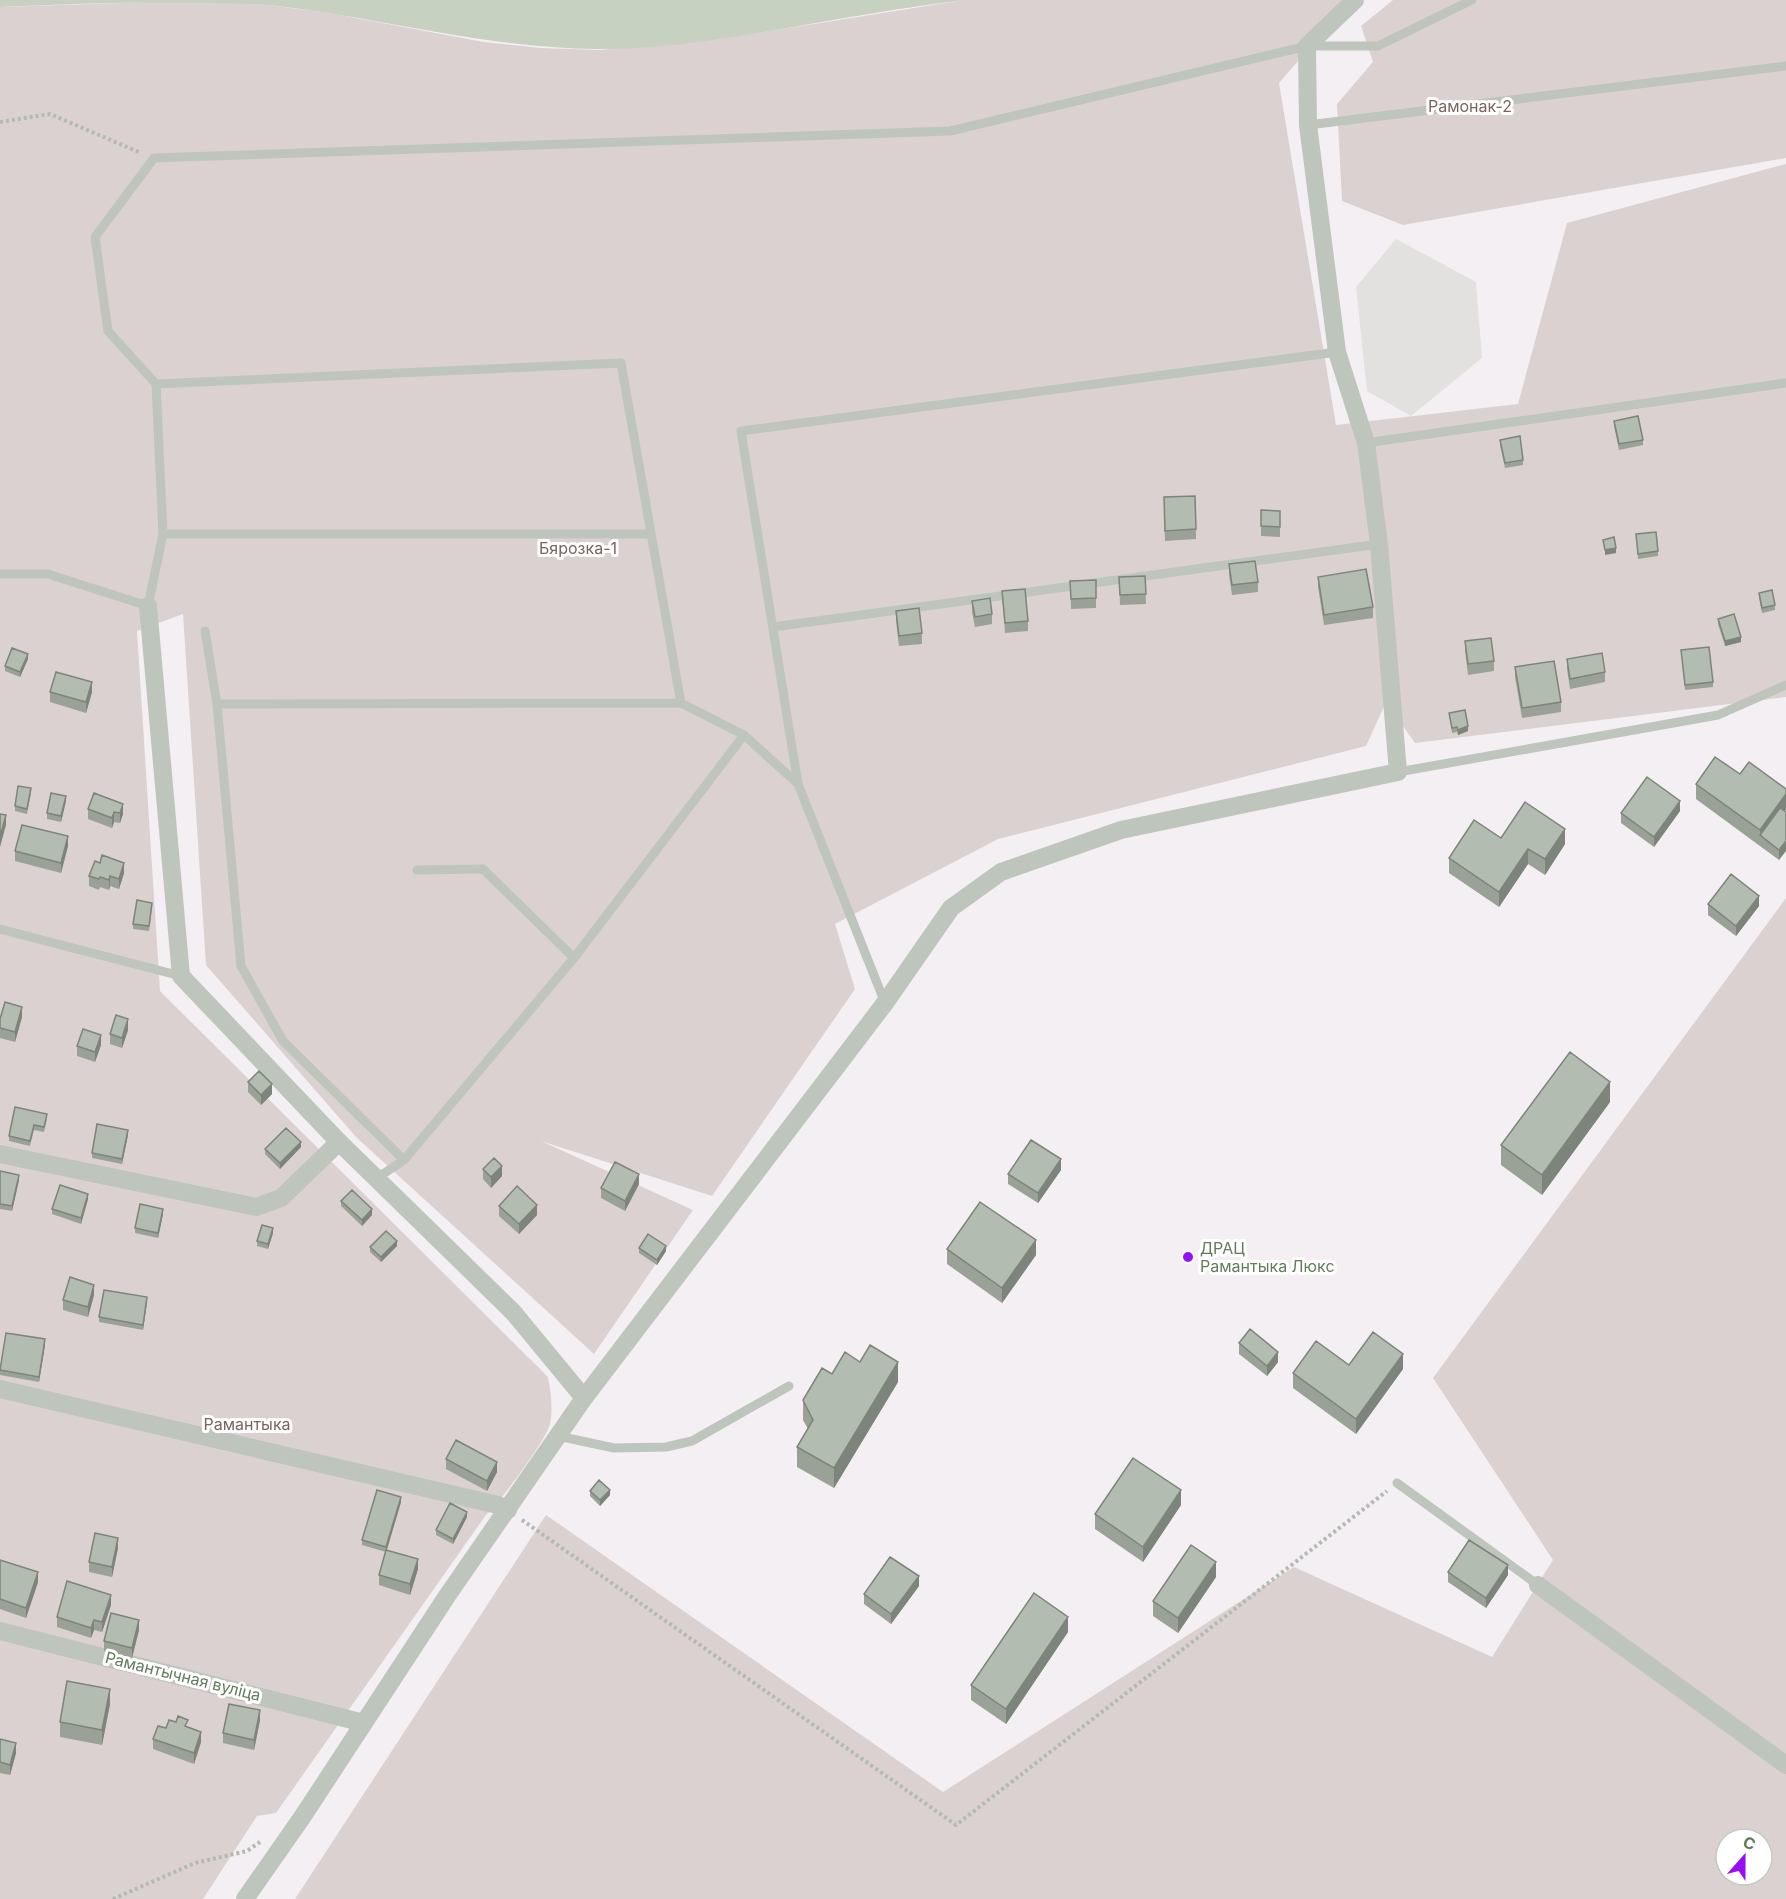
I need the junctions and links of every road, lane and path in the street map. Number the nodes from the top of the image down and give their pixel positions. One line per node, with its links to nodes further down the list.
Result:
1 (1355, 0): 3 (street)
2 (1472, 0): 3 (lane)
3 (1307, 46): 6 (street); 7 (lane)
4 (1786, 66): 6 (lane)
5 (0, 122): 7 (path)
6 (1308, 125): 8 (street)
7 (154, 158): 10 (lane)
8 (1337, 352): 11 (street); 17 (lane)
9 (1786, 383): 11 (lane)
10 (156, 384): 12 (lane); 13 (lane)
11 (1366, 443): 14 (street)
12 (163, 534): 13 (lane); 16 (lane)
13 (651, 534): 20 (lane)
14 (1379, 544): 17 (lane); 23 (street)
15 (0, 574): 16 (lane)
16 (148, 606): 28 (street)
17 (773, 627): 24 (lane)
18 (205, 631): 21 (lane)
19 (1786, 685): 23 (lane)
20 (681, 703): 21 (lane); 22 (lane)
21 (217, 704): 32 (lane)
22 (744, 735): 24 (lane); 27 (lane)
23 (1398, 772): 29 (street)
24 (798, 784): 29 (lane)
25 (417, 870): 27 (lane)
26 (0, 929): 28 (lane)
27 (574, 958): 32 (lane)
28 (181, 976): 30 (street)
29 (885, 1003): 36 (street)
30 (339, 1142): 31 (street); 33 (street)
31 (0, 1154)
32 (404, 1160): 33 (lane)
33 (377, 1178): 36 (street)
34 (789, 1386): 37 (lane)
35 (0, 1389): 39 (street)
36 (584, 1398): 37 (street)
37 (558, 1436): 39 (street)
38 (1397, 1483): 39 (path); 40 (lane)
39 (508, 1510): 42 (street)
40 (1538, 1585): 43 (street)
41 (0, 1631): 42 (street, Рамантычная вуліца)
42 (364, 1723): 46 (street)
43 (1786, 1765)
44 (266, 1839): 45 (path)
45 (113, 1899)
46 (245, 1899)

